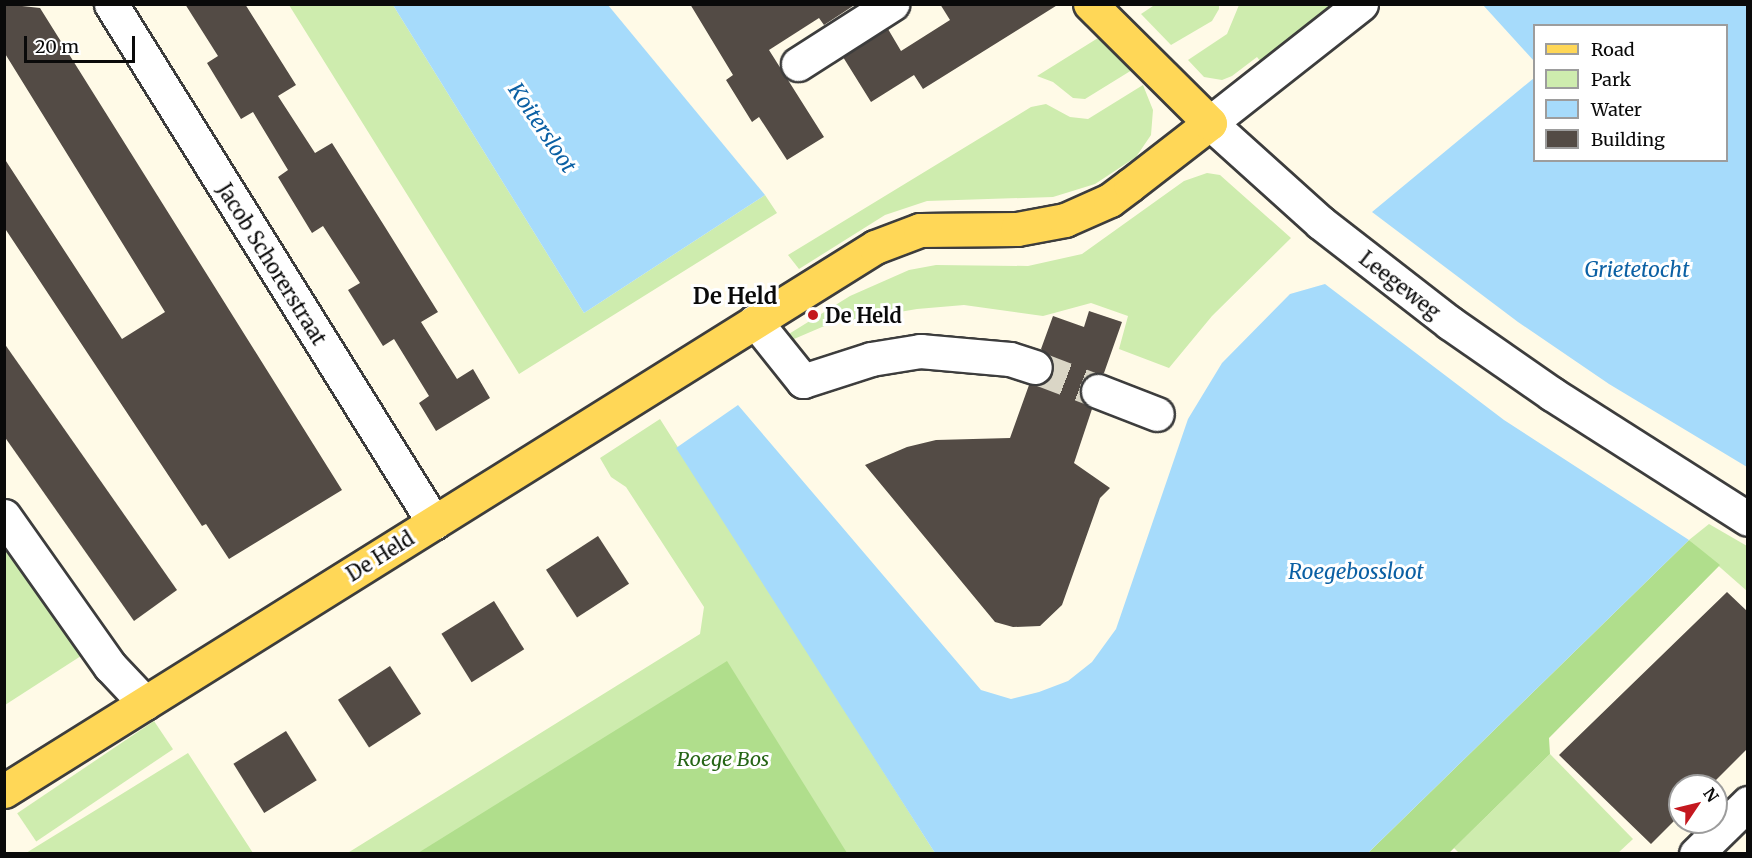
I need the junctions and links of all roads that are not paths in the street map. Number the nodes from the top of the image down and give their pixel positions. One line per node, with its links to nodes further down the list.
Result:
1 (111, 4): 13 (street, Jacob Schorerstraat)
2 (892, 4): 5 (street)
3 (1090, 4): 6 (main road, Leegeweg)
4 (1360, 4): 6 (street)
5 (798, 64)
6 (1210, 123): 7 (main road, De Held); 12 (street, Leegeweg)
7 (755, 321): 8 (street); 13 (main road, De Held)
8 (1035, 367)
9 (1098, 391): 10 (street)
10 (1157, 414)
11 (4, 516): 14 (street)
12 (1748, 519)
13 (434, 523): 14 (main road, De Held)
14 (145, 703): 15 (main road, De Held)
15 (4, 791)
16 (1748, 802): 17 (street)
17 (1696, 854)

